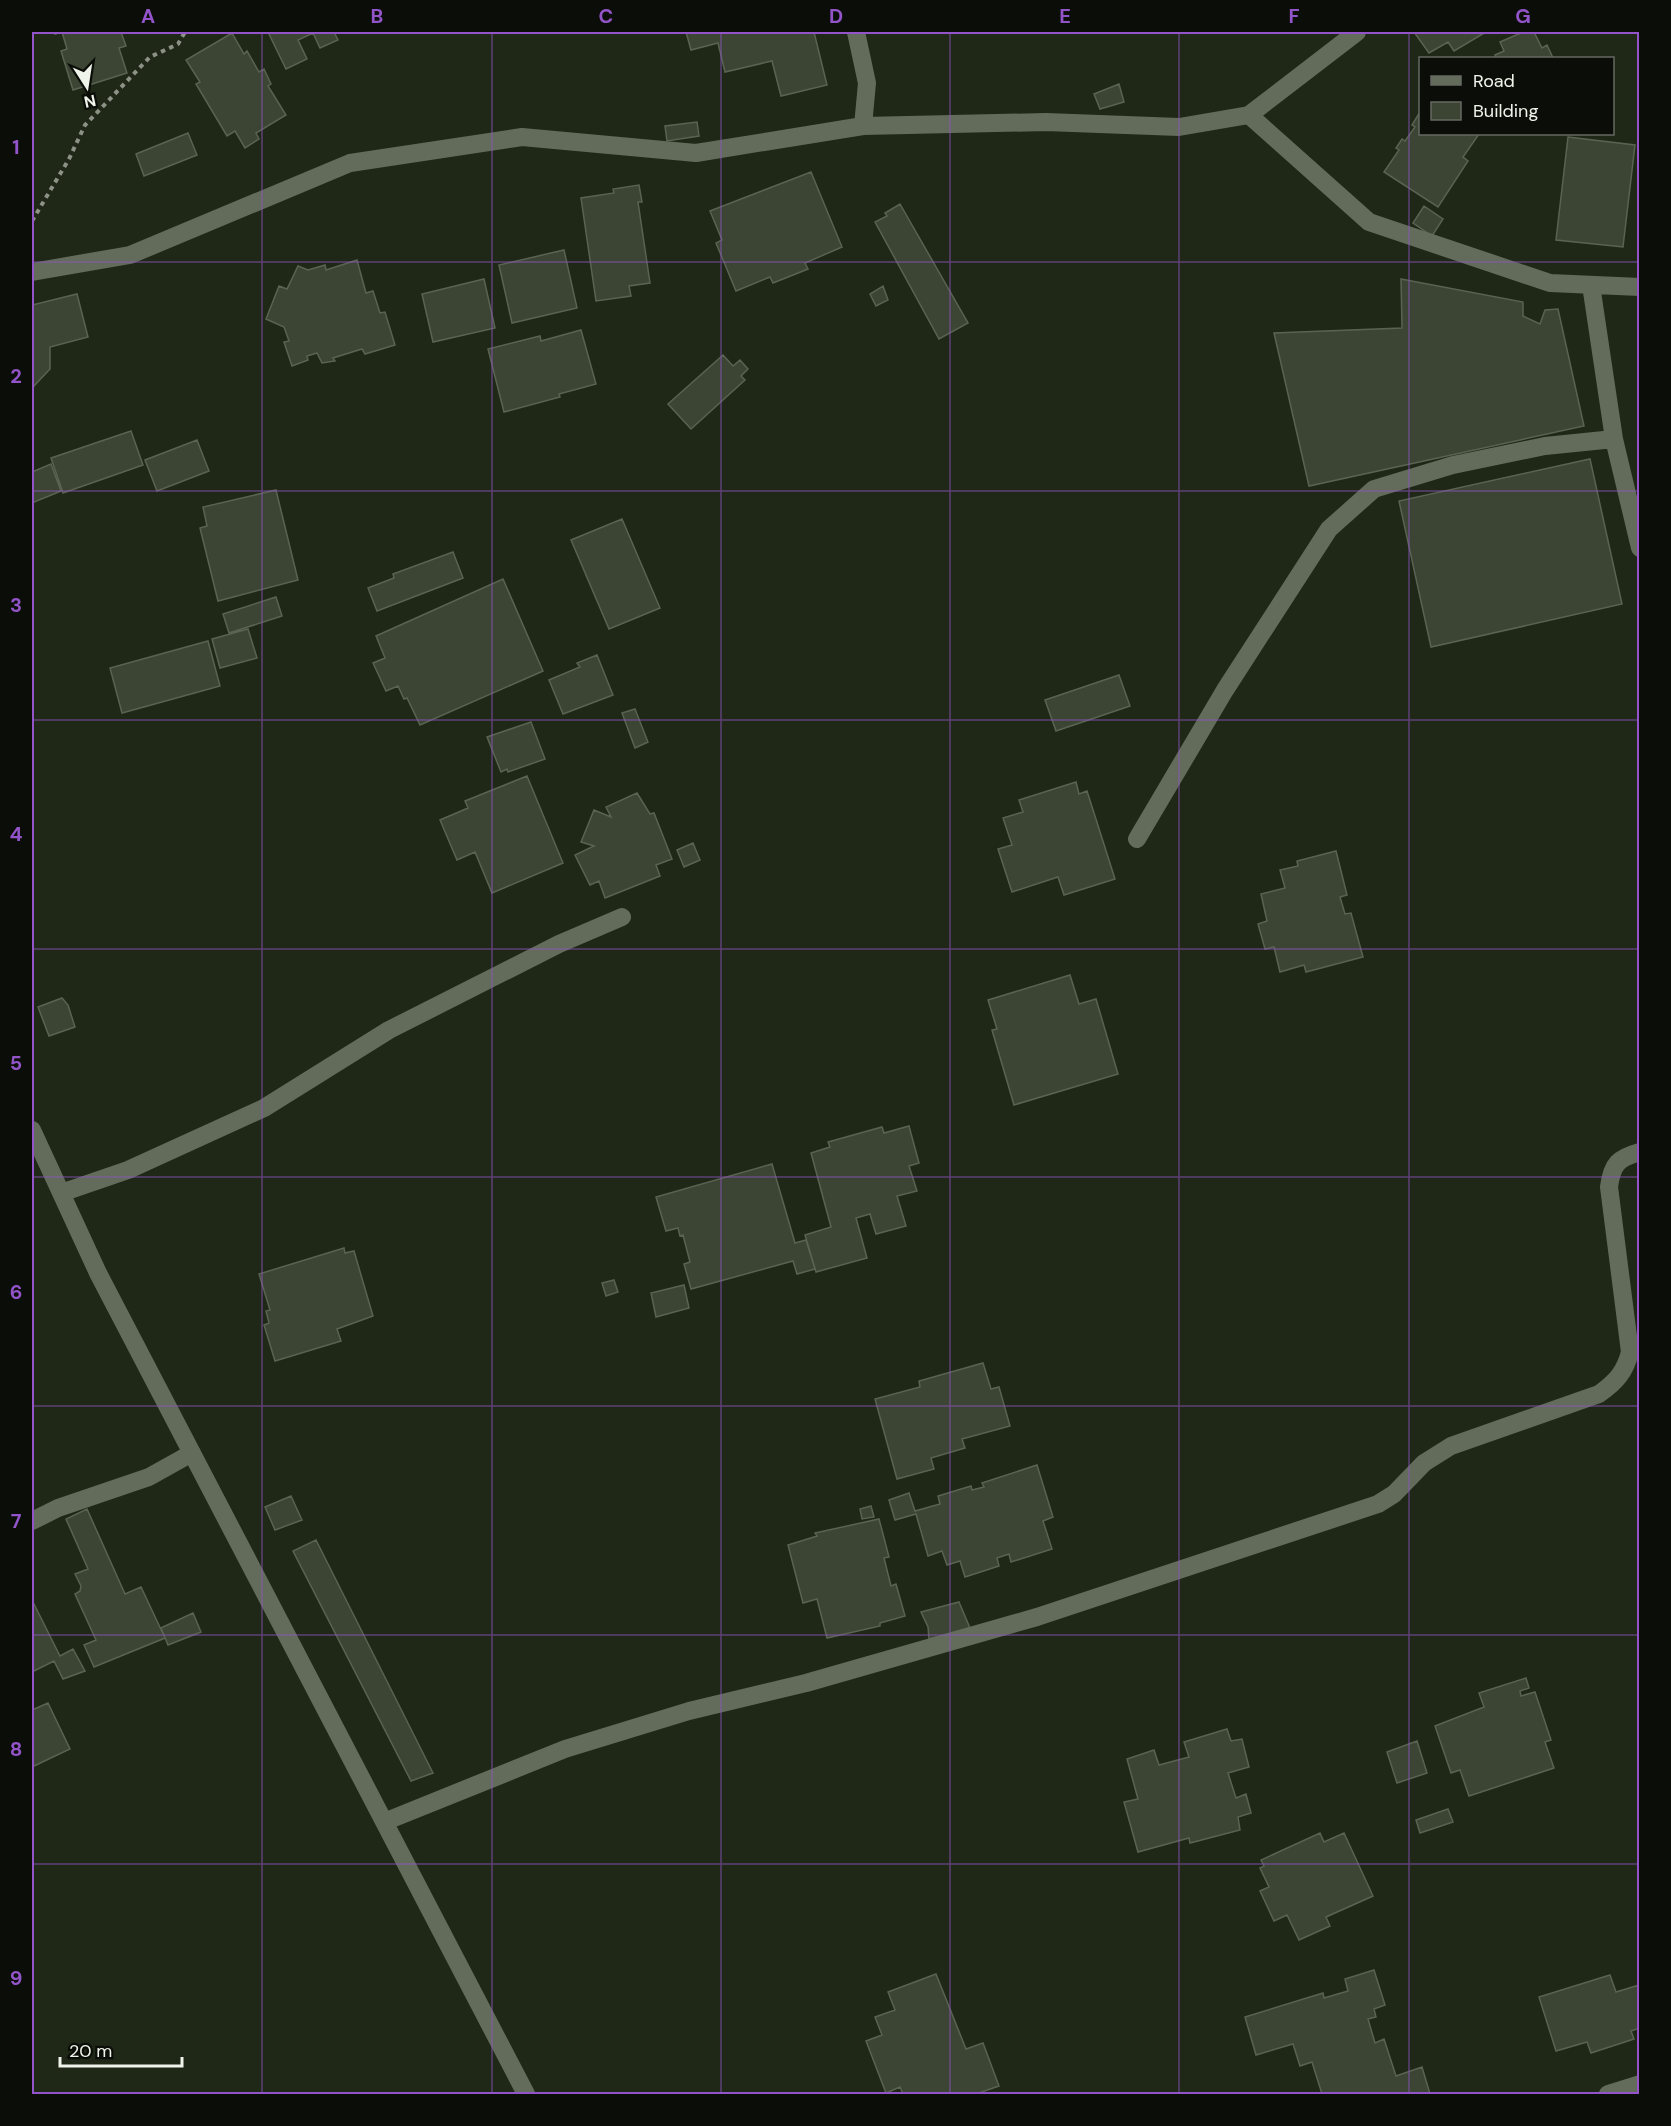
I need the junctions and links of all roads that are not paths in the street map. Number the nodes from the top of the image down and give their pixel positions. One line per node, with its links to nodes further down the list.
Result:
1 (856, 32): 4 (street)
2 (1357, 32): 3 (street)
3 (1249, 115): 4 (street); 6 (street)
4 (863, 126): 5 (street)
5 (32, 272)
6 (1591, 285): 7 (street); 8 (street)
7 (1640, 287)
8 (1614, 439): 9 (street); 10 (street)
9 (1640, 548)
10 (1137, 839)
11 (622, 917): 14 (street)
12 (32, 1130): 14 (street)
13 (1640, 1152): 17 (street)
14 (61, 1193): 15 (street)
15 (192, 1453): 16 (street); 17 (street)
16 (32, 1521)
17 (384, 1822): 19 (street)
18 (1640, 2084): 20 (street)
19 (525, 2094)
20 (1608, 2094)

